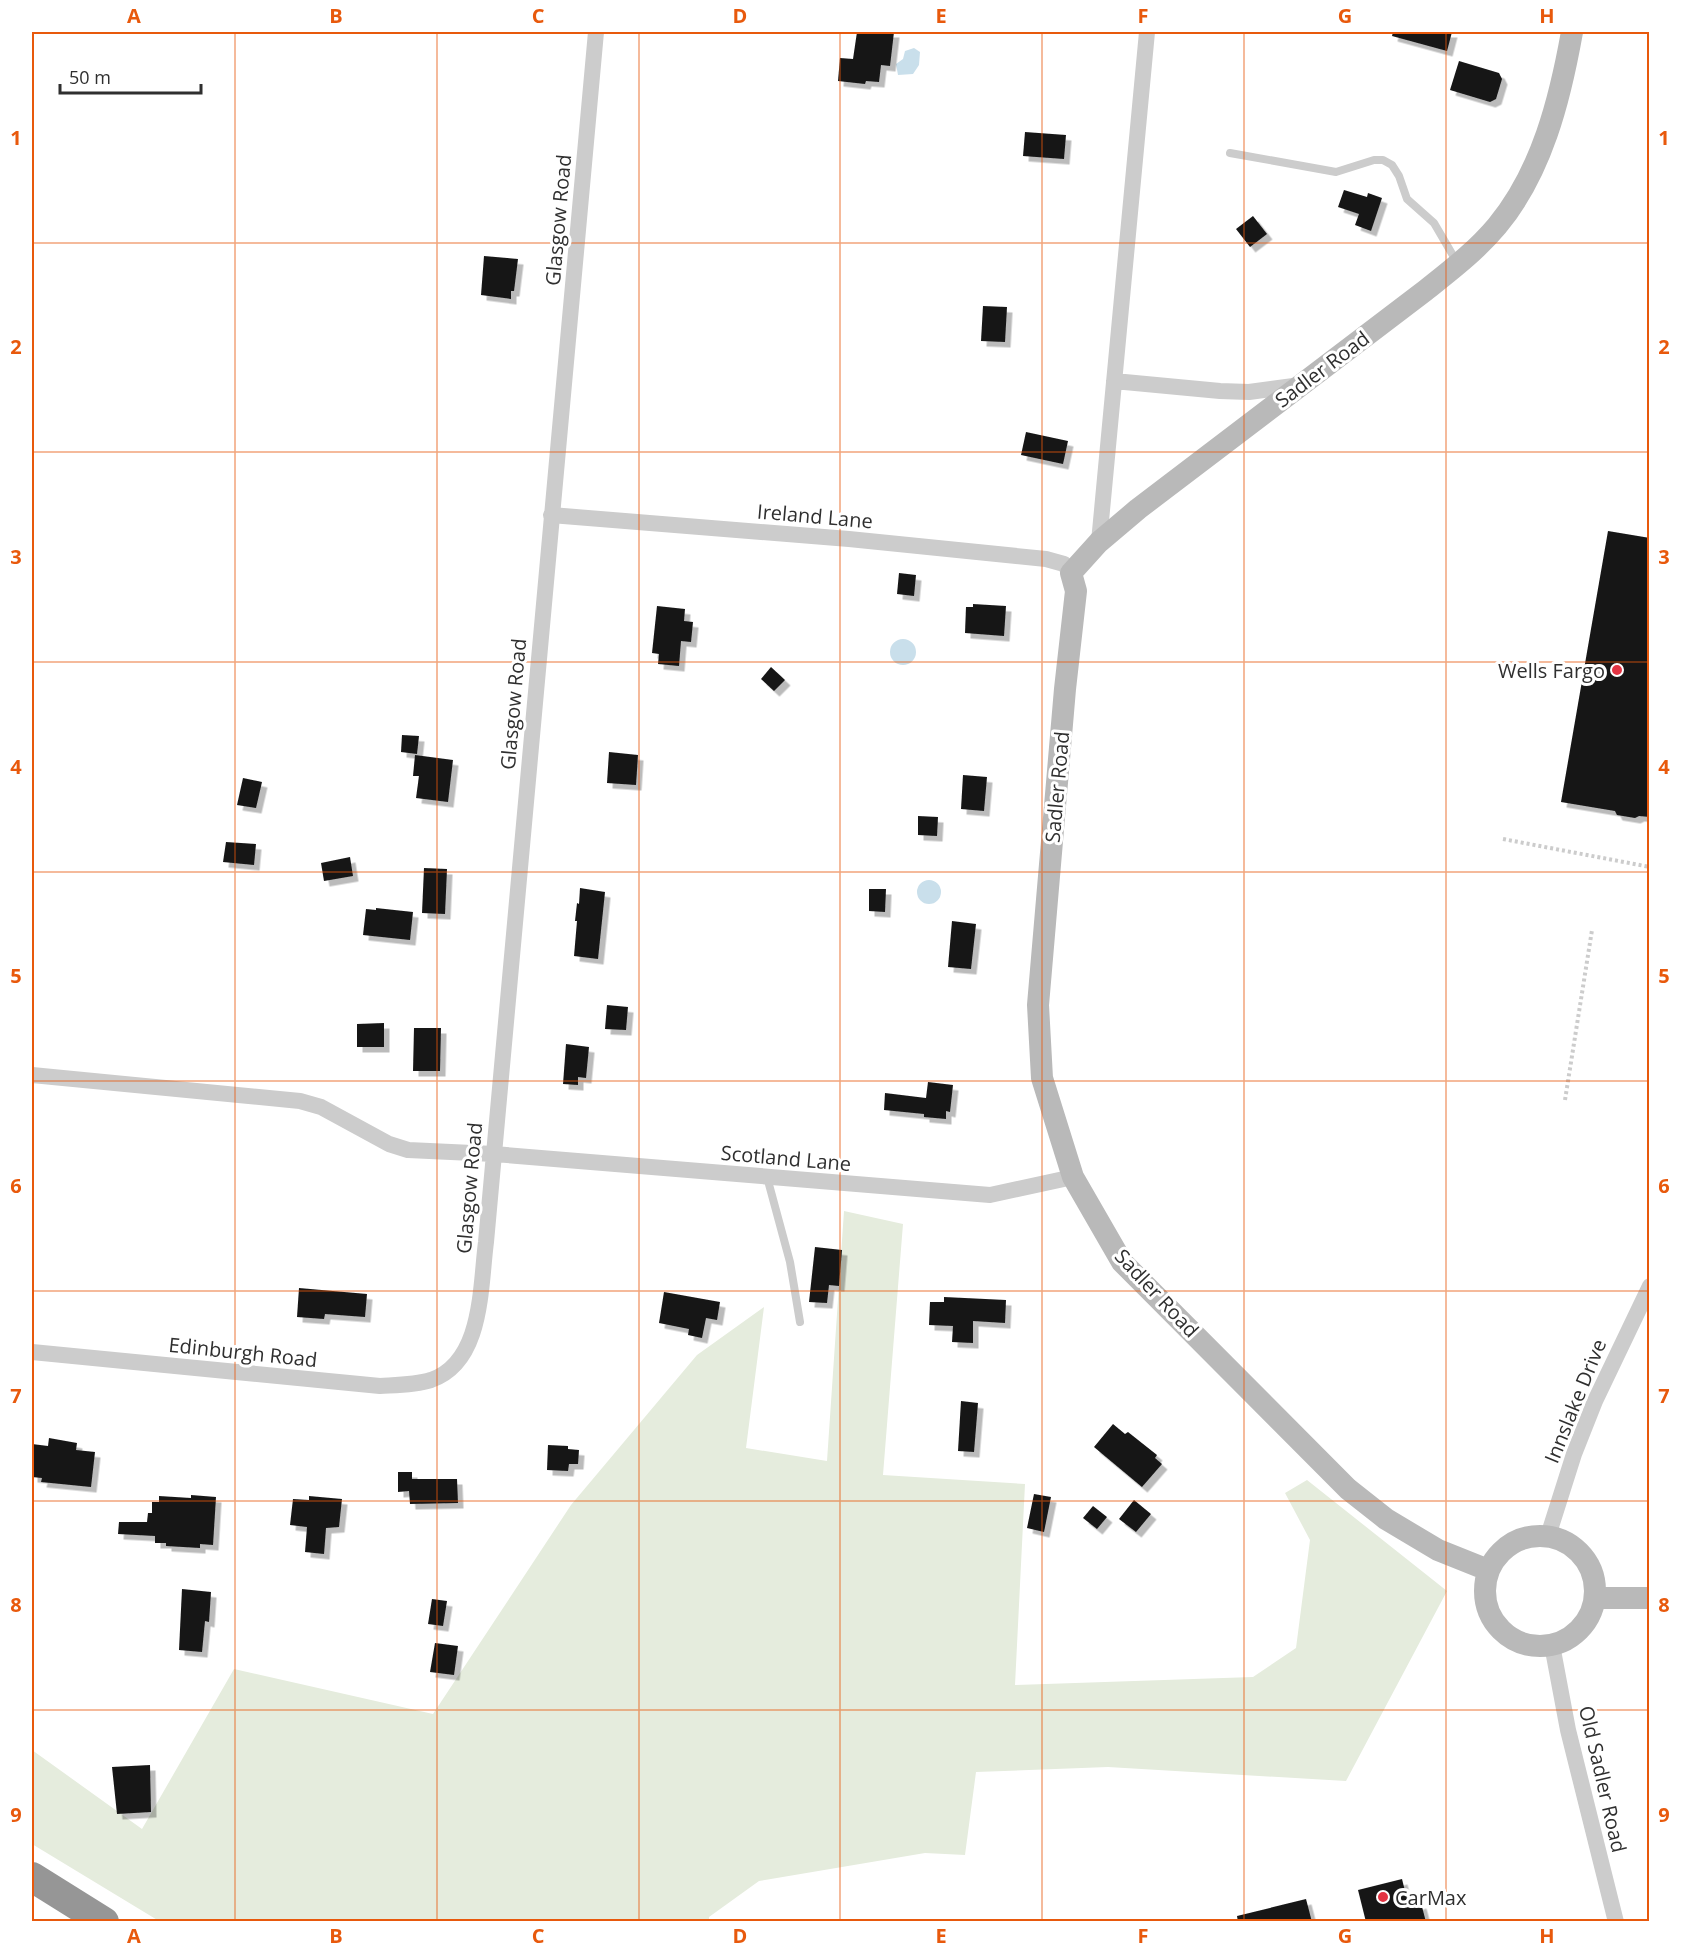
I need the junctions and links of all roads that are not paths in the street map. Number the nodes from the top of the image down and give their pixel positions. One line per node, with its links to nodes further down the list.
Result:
1 (596, 32): 8 (street, Glasgow Road)
2 (1147, 32): 6 (street)
3 (1572, 32): 5 (street, Sadler Road)
4 (1230, 153): 5 (lane)
5 (1459, 264): 7 (street, Sadler Road)
6 (1114, 381): 7 (street); 9 (street)
7 (1301, 385): 9 (street, Sadler Road)
8 (551, 515): 10 (street, Ireland Lane); 12 (street, Glasgow Road)
9 (1099, 543): 10 (street, Sadler Road)
10 (1071, 573): 13 (street, Sadler Road)
11 (32, 1075): 12 (street, Scotland Lane)
12 (494, 1154): 14 (street, Scotland Lane); 18 (street, Glasgow Road)
13 (1073, 1177): 14 (street, Scotland Lane); 20 (street, Sadler Road)
14 (767, 1178): 16 (lane)
15 (1650, 1286): 19 (street, Innslake Drive)
16 (800, 1322)
17 (32, 1352): 18 (street, Edinburgh Road)
18 (448, 1371)
19 (1548, 1536): 20 (street); 21 (street)
20 (1488, 1570): 23 (street)
21 (1595, 1598): 22 (street); 23 (street)
22 (1650, 1598)
23 (1552, 1645): 26 (street, Old Sadler Road)
24 (32, 1877): 25 (highway)
25 (104, 1922)
26 (1616, 1922)

